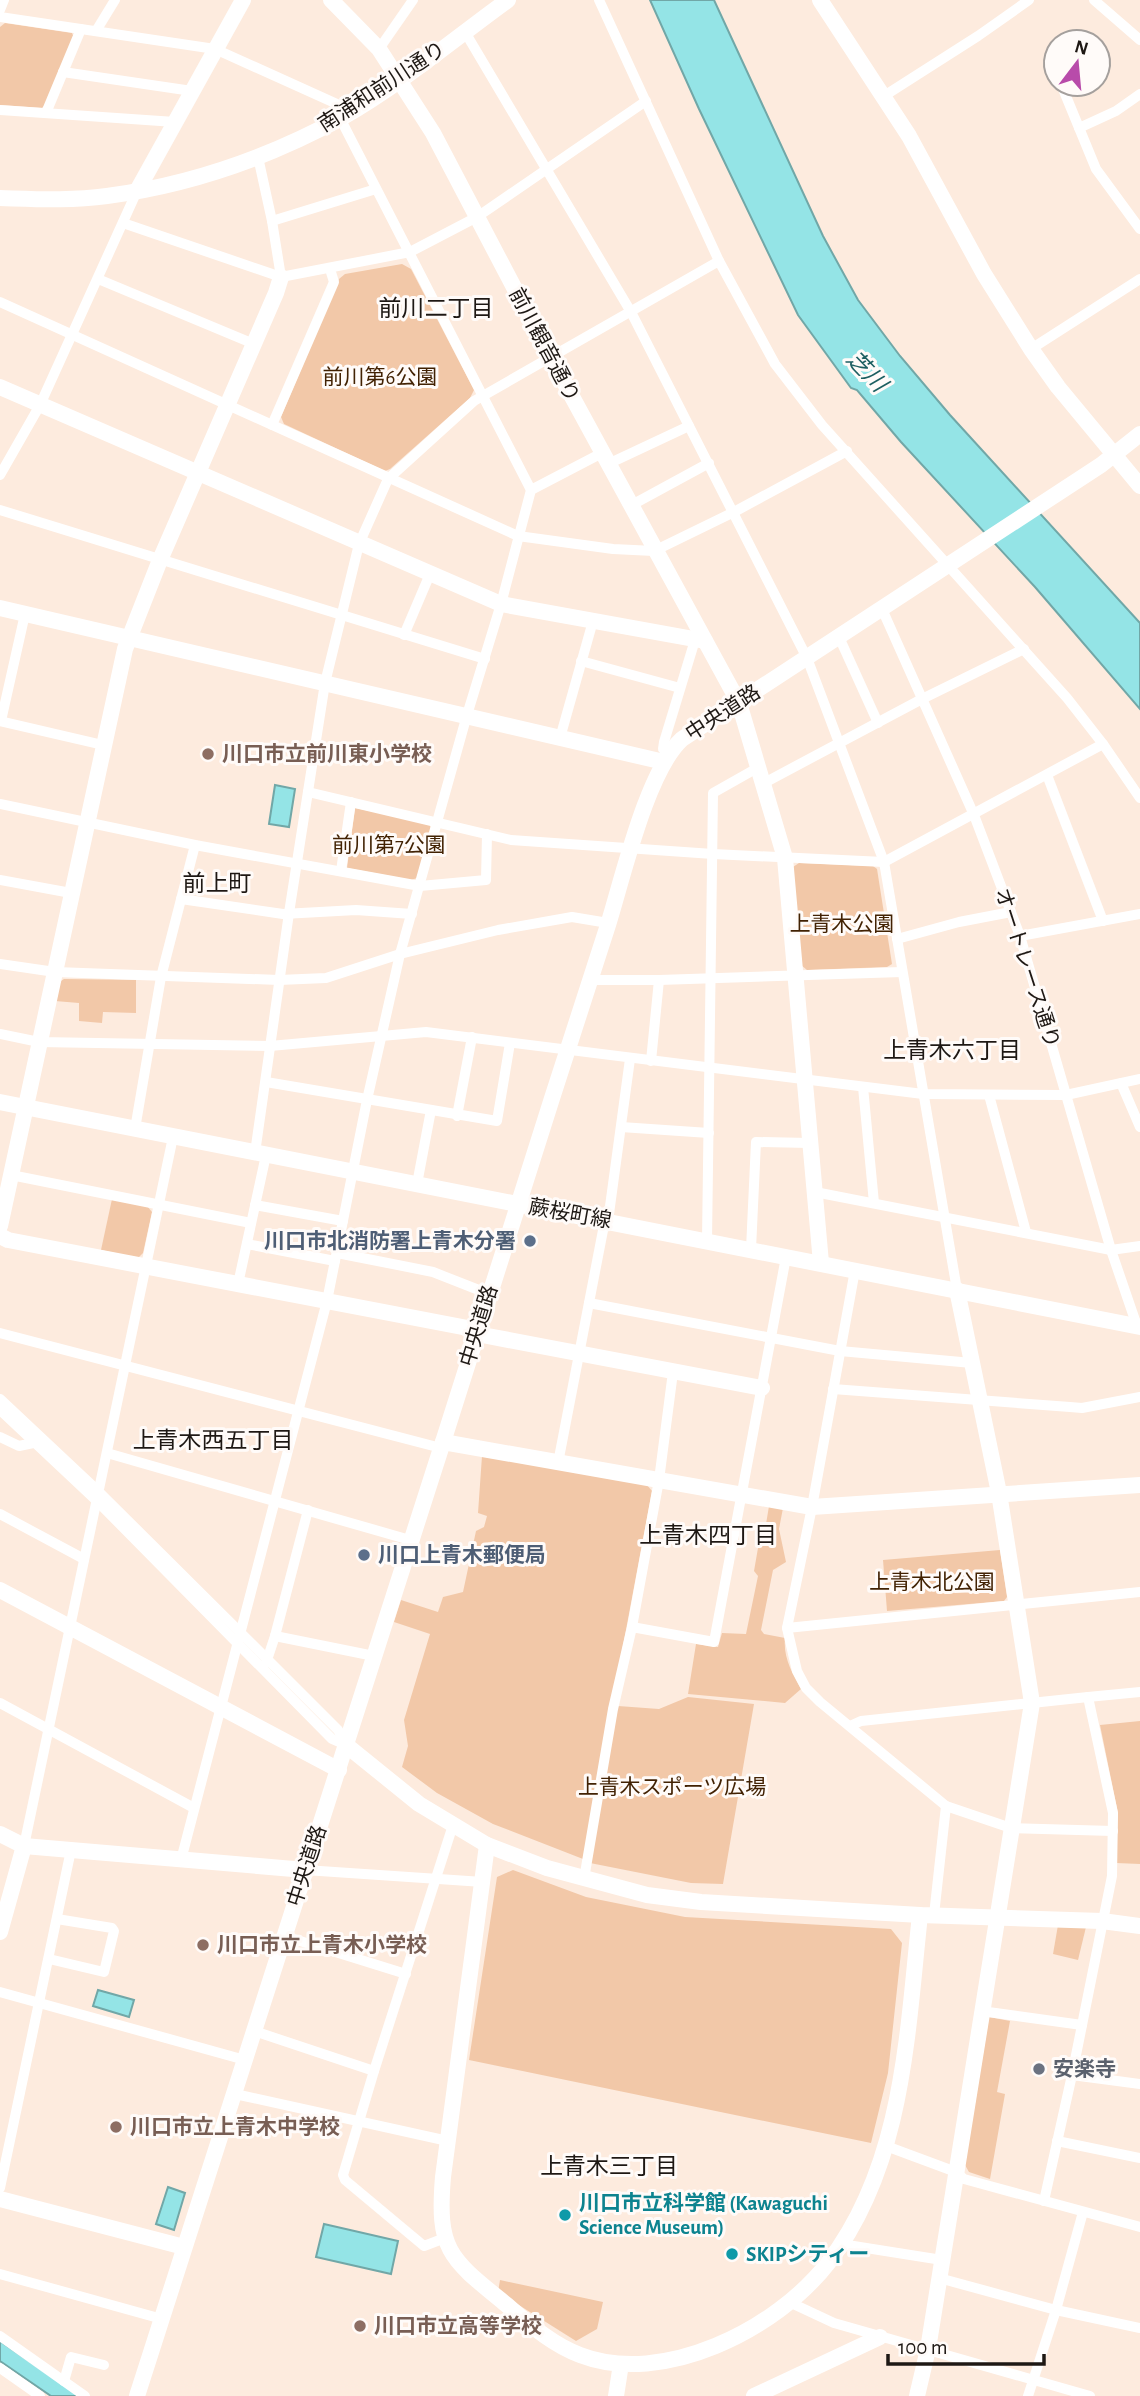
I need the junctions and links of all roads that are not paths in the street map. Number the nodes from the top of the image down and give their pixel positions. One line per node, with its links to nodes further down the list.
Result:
1 (4, 0): 11 (street)
2 (115, 0): 14 (street)
3 (243, 0): 17 (street)
4 (331, 0): 18 (street, 前川観音通り)
5 (413, 0): 18 (street)
6 (508, 0): 15 (street, 南浦和前川通り)
7 (599, 0): 25 (street)
8 (820, 0): 23 (street)
9 (1029, 0): 23 (street)
10 (1094, 0): 16 (street)
11 (0, 10)
12 (0, 17): 13 (street)
13 (81, 29): 14 (street); 19 (street)
14 (96, 31): 17 (street)
15 (465, 32): 20 (street, 南浦和前川通り); 32 (street)
16 (1140, 40)
17 (215, 49): 21 (street); 28 (street)
18 (379, 49): 20 (street, 前川観音通り)
19 (63, 72): 21 (street); 27 (street)
20 (400, 80): 28 (street, 南浦和前川通り); 36 (street, 前川観音通り)
21 (192, 91): 29 (street)
22 (1140, 94): 30 (street)
23 (884, 96): 50 (street)
24 (1066, 98): 30 (street)
25 (646, 101): 32 (street); 41 (street)
26 (0, 110): 27 (street)
27 (46, 113): 29 (street)
28 (342, 117): 31 (street, 南浦和前川通り); 33 (street)
29 (174, 122): 34 (street)
30 (1079, 128): 39 (street)
31 (258, 157): 34 (street, 南浦和前川通り); 37 (street)
32 (548, 170): 36 (street); 47 (street)
33 (376, 189): 37 (street); 40 (street)
34 (137, 191): 35 (street, 南浦和前川通り); 38 (street)
35 (0, 198)
36 (477, 217): 40 (street); 51 (street, 前川観音通り)
37 (272, 220): 43 (street)
38 (123, 223): 43 (street); 44 (street)
39 (1140, 229)
40 (410, 253): 42 (street); 53 (street)
41 (719, 261): 47 (street); 59 (street)
42 (330, 269): 43 (street); 56 (street)
43 (281, 277): 49 (street)
44 (98, 279): 48 (street); 49 (street)
45 (1140, 279): 50 (street)
46 (0, 302): 48 (street)
47 (631, 312): 51 (street); 57 (street)
48 (73, 334): 54 (street); 55 (street)
49 (254, 344): 54 (street)
50 (1031, 348): 60 (street)
51 (551, 358): 53 (street); 61 (street, 前川観音通り)
52 (0, 387): 55 (street)
53 (482, 396): 66 (street); 68 (street)
54 (228, 404): 56 (street); 64 (street)
55 (40, 405): 62 (street); 64 (street)
56 (272, 425): 66 (street)
57 (690, 426): 61 (street); 63 (street)
58 (1140, 433): 60 (street, 中央道路)
59 (847, 452): 71 (street); 76 (street)
60 (1115, 456): 67 (street); 76 (street, 中央道路)
61 (605, 458): 68 (street); 69 (street, 前川観音通り)
62 (3, 463): 65 (street)
63 (709, 463): 69 (street); 71 (street)
64 (198, 473): 73 (street); 75 (street)
65 (0, 475)
66 (388, 479): 72 (street); 73 (street)
67 (1140, 486)
68 (531, 490): 72 (street)
69 (630, 506): 74 (street, 前川観音通り)
70 (0, 510): 75 (street)
71 (734, 512): 74 (street); 89 (street)
72 (518, 536): 74 (street); 78 (street)
73 (359, 544): 77 (street); 82 (street)
74 (654, 551): 87 (street, 前川観音通り)
75 (160, 560): 82 (street); 86 (street)
76 (955, 561): 80 (street, 中央道路); 88 (street)
77 (430, 574): 78 (street); 84 (street)
78 (501, 604): 83 (street); 90 (street)
79 (0, 608): 81 (street)
80 (882, 609): 85 (street, 中央道路); 94 (street, オートレース通り)
81 (25, 614): 86 (street); 97 (street)
82 (342, 616): 84 (street); 92 (street)
83 (593, 621): 87 (street); 91 (street)
84 (404, 635): 90 (street)
85 (839, 637): 89 (street, 中央道路); 98 (street)
86 (128, 638): 92 (street); 102 (street)
87 (700, 641): 93 (street); 95 (street, 前川観音通り)
88 (1024, 649): 94 (street); 101 (street)
89 (807, 658): 95 (street, 中央道路); 100 (street)
90 (485, 659): 96 (street)
91 (582, 661): 93 (street); 99 (street)
92 (325, 683): 96 (street); 106 (street)
93 (680, 688): 103 (street)
94 (922, 699): 98 (street); 110 (street, オートレース通り)
95 (738, 703): 103 (street, 中央道路); 104 (street, 前川観音通り)
96 (467, 715): 99 (street); 112 (street)
97 (1, 721): 102 (street)
98 (878, 723): 100 (street)
99 (560, 738): 103 (street)
100 (840, 744): 104 (street); 118 (street)
101 (1103, 744): 105 (street); 107 (street)
102 (103, 745): 111 (street)
103 (666, 758): 115 (street, 中央道路)
104 (761, 775): 116 (street); 117 (street, 前川観音通り)
105 (1047, 775): 110 (street); 129 (street)
106 (308, 792): 108 (street); 119 (street)
107 (1140, 798)
108 (351, 802): 112 (street); 120 (street)
109 (0, 804): 111 (street)
110 (974, 814): 118 (street); 125 (street, オートレース通り)
111 (87, 821): 114 (street); 123 (street)
112 (438, 821): 113 (street); 122 (street)
113 (487, 834): 115 (street); 122 (street)
114 (195, 845): 119 (street); 124 (street)
115 (632, 849): 116 (street); 130 (street, 中央道路)
116 (713, 854): 117 (street); 139 (street)
117 (785, 858): 118 (street); 137 (street, 前川観音通り)
118 (884, 862): 132 (street)
119 (297, 863): 120 (street); 126 (street)
120 (341, 871): 122 (street)
121 (0, 880): 123 (street)
122 (420, 886): 127 (street)
123 (71, 893): 135 (street)
124 (181, 899): 126 (street); 138 (street)
125 (1012, 912): 131 (street, オートレース通り); 132 (street)
126 (289, 913): 127 (street); 140 (street)
127 (412, 914): 133 (street)
128 (1140, 914): 129 (street)
129 (1103, 921): 131 (street)
130 (608, 923): 133 (street); 141 (street, 中央道路)
131 (1020, 936): 161 (street, オートレース通り)
132 (897, 939): 136 (street)
133 (400, 954): 140 (street); 144 (street)
134 (0, 964): 135 (street)
135 (55, 972): 138 (street); 146 (street)
136 (902, 972): 137 (street); 159 (street)
137 (795, 975): 139 (street); 155 (street, 前川観音通り)
138 (161, 977): 140 (street); 148 (street)
139 (711, 978): 142 (street); 153 (street)
140 (279, 980): 149 (street)
141 (590, 980): 142 (street); 150 (street, 中央道路)
142 (659, 980): 152 (street)
143 (0, 1034): 146 (street)
144 (381, 1037): 145 (street); 149 (street); 162 (street)
145 (472, 1037): 147 (street); 166 (street)
146 (39, 1042): 148 (street); 164 (street)
147 (510, 1042): 150 (street); 166 (street)
148 (151, 1045): 149 (street); 169 (street)
149 (271, 1046): 156 (street)
150 (568, 1049): 151 (street); 181 (street, 中央道路)
151 (630, 1059): 152 (street); 167 (street)
152 (651, 1061): 153 (street)
153 (710, 1068): 155 (street); 170 (street)
154 (1140, 1079): 157 (street)
155 (804, 1081): 158 (street); 172 (street, 前川観音通り)
156 (266, 1082): 162 (street); 173 (street)
157 (1121, 1083): 161 (street); 168 (street)
158 (863, 1087): 159 (street); 178 (street)
159 (923, 1094): 160 (street); 182 (street)
160 (989, 1095): 161 (street); 187 (street)
161 (1066, 1096): 193 (street, オートレース通り)
162 (367, 1100): 165 (street); 174 (street)
163 (0, 1102): 164 (street, 蕨桜町線)
164 (25, 1108): 169 (street, 蕨桜町線); 175 (street)
165 (430, 1110): 166 (street); 176 (street)
166 (457, 1116)
167 (621, 1127): 170 (street); 184 (street)
168 (1140, 1127)
169 (135, 1129): 171 (street, 蕨桜町線)
170 (709, 1133): 189 (street)
171 (173, 1137): 173 (street, 蕨桜町線); 179 (street)
172 (810, 1143): 177 (street, 前川観音通り); 192 (street)
173 (261, 1154): 174 (street, 蕨桜町線); 180 (street)
174 (352, 1172): 176 (street, 蕨桜町線); 183 (street)
175 (11, 1175): 179 (street); 186 (street)
176 (417, 1184): 181 (street, 蕨桜町線)
177 (815, 1192): 178 (street); 196 (street, 前川観音通り)
178 (874, 1203): 182 (street)
179 (160, 1205): 185 (street); 197 (street)
180 (255, 1205): 183 (street); 185 (street)
181 (518, 1205): 184 (street, 蕨桜町線); 201 (street, 中央道路)
182 (944, 1217): 187 (street); 200 (street)
183 (343, 1221): 194 (street)
184 (606, 1221): 189 (street, 蕨桜町線); 203 (street)
185 (251, 1223): 190 (street)
186 (0, 1226)
187 (1026, 1232): 193 (street)
188 (0, 1236): 197 (street)
189 (707, 1241): 192 (street, 蕨桜町線)
190 (247, 1244): 194 (street); 199 (street)
191 (1140, 1245): 193 (street)
192 (751, 1250): 195 (street, 蕨桜町線)
193 (1111, 1251): 204 (street, オートレース通り)
194 (336, 1257): 201 (street); 202 (street)
195 (786, 1257): 196 (street, 蕨桜町線); 207 (street)
196 (821, 1264): 198 (street, 蕨桜町線)
197 (147, 1267): 199 (street); 211 (street)
198 (855, 1270): 200 (street, 蕨桜町線); 208 (street)
199 (238, 1284): 202 (street)
200 (957, 1290): 204 (street, 蕨桜町線); 210 (street)
201 (489, 1294): 205 (street, 中央道路)
202 (327, 1301): 205 (street); 219 (street)
203 (589, 1303): 207 (street); 209 (street)
204 (1139, 1331)
205 (477, 1332): 209 (street); 222 (street, 中央道路)
206 (0, 1333): 211 (street)
207 (771, 1338): 208 (street); 213 (street)
208 (840, 1351): 210 (street); 214 (street)
209 (578, 1353): 212 (street); 224 (street)
210 (972, 1363): 217 (street)
211 (126, 1364): 219 (street); 223 (street)
212 (673, 1372): 213 (street); 225 (street)
213 (762, 1388): 228 (street)
214 (833, 1389): 217 (street); 231 (street)
215 (1140, 1397): 217 (street)
216 (0, 1399): 221 (street)
217 (979, 1401): 227 (street)
218 (0, 1410): 221 (street)
219 (298, 1410): 222 (street); 230 (street)
220 (0, 1437): 221 (street)
221 (40, 1442): 229 (street)
222 (442, 1445): 224 (street); 234 (street, 中央道路)
223 (107, 1453): 229 (street); 230 (street)
224 (558, 1463): 225 (street)
225 (659, 1480): 228 (street); 239 (street)
226 (1140, 1485): 227 (street)
227 (999, 1493): 231 (street); 238 (street)
228 (741, 1494): 231 (street); 239 (street)
229 (98, 1496): 235 (street); 243 (street)
230 (274, 1501): 232 (street); 243 (street)
231 (812, 1507): 241 (street)
232 (308, 1510): 234 (street); 242 (street)
233 (0, 1514): 235 (street)
234 (411, 1540): 244 (street, 中央道路)
235 (84, 1559): 240 (street)
236 (0, 1590): 240 (street)
237 (1140, 1591): 238 (street)
238 (1017, 1604): 241 (street); 249 (street)
239 (632, 1627): 267 (street)
240 (70, 1628): 250 (street); 252 (street)
241 (787, 1628): 251 (street)
242 (275, 1636): 244 (street); 245 (street)
243 (238, 1637): 245 (street); 250 (street)
244 (374, 1656): 253 (street, 中央道路)
245 (265, 1663): 253 (street)
246 (1140, 1692): 247 (street)
247 (1088, 1697): 249 (street); 259 (street)
248 (0, 1703): 252 (street)
249 (1032, 1703): 251 (street); 258 (street)
250 (220, 1708): 254 (street); 256 (street)
251 (850, 1726): 255 (street)
252 (49, 1729): 256 (street); 262 (street)
253 (346, 1745): 254 (street, 中央道路); 257 (street)
254 (339, 1770): 265 (street, 中央道路)
255 (946, 1806): 258 (street); 269 (street)
256 (194, 1808): 264 (street)
257 (453, 1825): 261 (street); 266 (street)
258 (1011, 1828): 259 (street); 270 (street)
259 (1113, 1831): 273 (street)
260 (0, 1834): 262 (street)
261 (487, 1845): 267 (street); 268 (street)
262 (24, 1846): 263 (street); 272 (street)
263 (71, 1850): 264 (street); 271 (street)
264 (181, 1860): 265 (street)
265 (305, 1870): 266 (street); 275 (street, 中央道路)
266 (435, 1879): 268 (street); 277 (street)
267 (584, 1879): 269 (street)
268 (483, 1882): 289 (street)
269 (927, 1915): 270 (street); 291 (street)
270 (996, 1916): 273 (street); 280 (street)
271 (57, 1919): 276 (street); 276 (street)
272 (1, 1921)
273 (1102, 1921): 274 (street); 281 (street)
274 (1140, 1926)
275 (284, 1936): 277 (street); 282 (street, 中央道路)
276 (49, 1959): 279 (street)
277 (406, 1974): 284 (street)
278 (0, 1992): 279 (street)
279 (40, 2003): 283 (street); 294 (street)
280 (981, 2011): 281 (street); 293 (street)
281 (1082, 2025): 285 (street)
282 (254, 2031): 283 (street, 中央道路); 284 (street)
283 (245, 2060): 287 (street, 中央道路)
284 (374, 2071): 288 (street)
285 (1072, 2075): 286 (street); 290 (street)
286 (1140, 2084)
287 (235, 2094): 288 (street); 301 (street, 中央道路)
288 (359, 2122): 289 (street); 299 (street)
289 (448, 2141): 299 (street)
290 (1057, 2141): 292 (street); 296 (street)
291 (886, 2146): 293 (street); 300 (street)
292 (1140, 2158)
293 (956, 2172): 296 (street); 302 (street)
294 (0, 2188)
295 (0, 2199): 301 (street)
296 (1044, 2201): 297 (street)
297 (1083, 2211): 298 (street); 306 (street)
298 (1140, 2227)
299 (445, 2238): 312 (street)
300 (842, 2244): 302 (street); 305 (street)
301 (184, 2247): 307 (street, 中央道路)
302 (942, 2260): 304 (street)
303 (0, 2274): 307 (street)
304 (939, 2278): 306 (street); 311 (street)
305 (789, 2302): 310 (street); 312 (street)
306 (1056, 2310): 308 (street); 315 (street)
307 (162, 2319): 319 (street, 中央道路)
308 (1140, 2328)
309 (0, 2336): 316 (street)
310 (880, 2337): 311 (street); 321 (street)
311 (928, 2349): 315 (street); 322 (street)
312 (621, 2364): 320 (street)
313 (104, 2365): 316 (street)
314 (0, 2368): 317 (street)
315 (1034, 2379): 323 (street); 324 (street)
316 (64, 2381): 318 (street)
317 (40, 2396)
318 (85, 2396)
319 (138, 2396)
320 (616, 2396)
321 (754, 2396)
322 (917, 2396)
323 (1028, 2396)
324 (1090, 2396)

